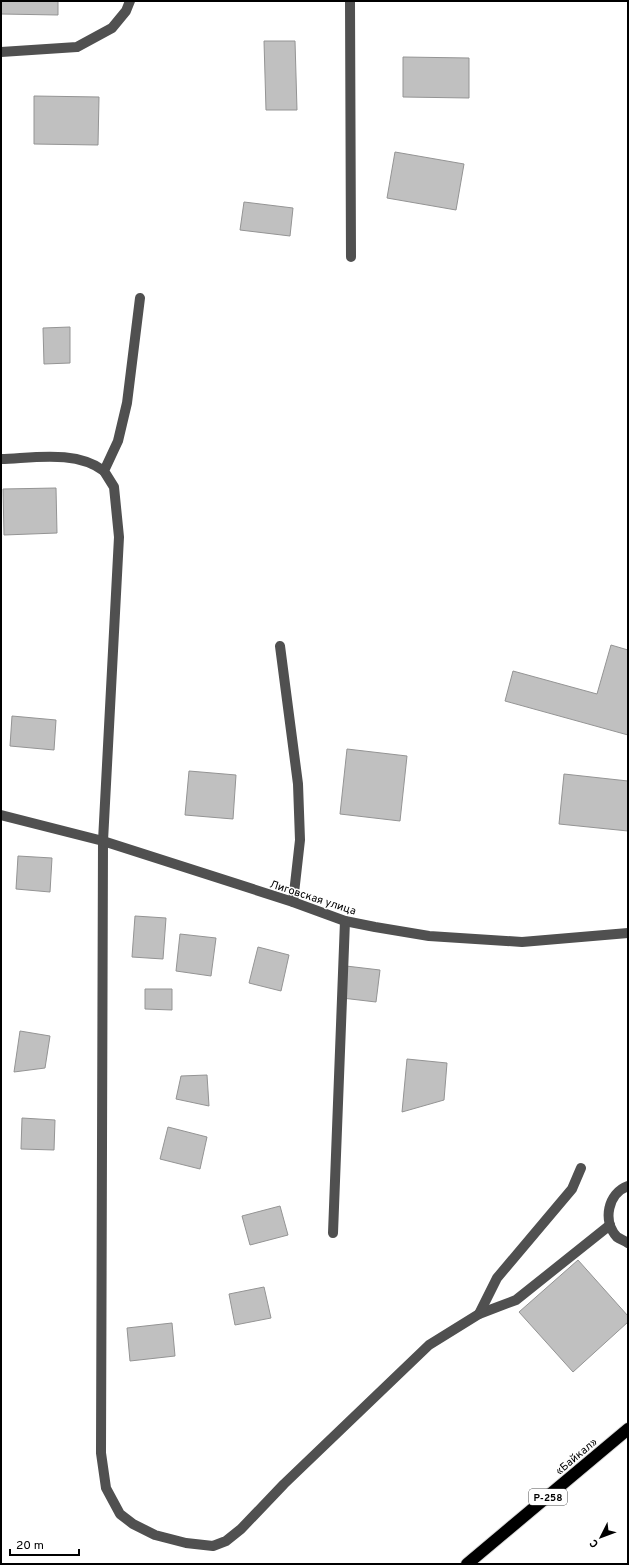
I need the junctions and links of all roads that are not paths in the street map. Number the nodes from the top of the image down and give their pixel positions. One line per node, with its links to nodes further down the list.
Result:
1 (130, 1): 3 (street)
2 (350, 1): 4 (street)
3 (1, 52)
4 (351, 257)
5 (140, 298): 7 (street)
6 (1, 459): 7 (street)
7 (104, 471): 10 (street)
8 (280, 646): 11 (street)
9 (1, 815): 10 (street, Лиговская улица)
10 (103, 841): 11 (street, Лиговская улица); 19 (street)
11 (293, 902): 12 (street, Лиговская улица)
12 (345, 921): 13 (street, Лиговская улица); 17 (street)
13 (628, 933)
14 (581, 1168): 19 (street)
15 (628, 1186): 16 (street)
16 (610, 1225): 18 (street); 19 (street)
17 (333, 1234)
18 (628, 1243)
19 (479, 1314)
20 (628, 1429): 21 (highway, «Байкал» / Р-258)
21 (467, 1564)

